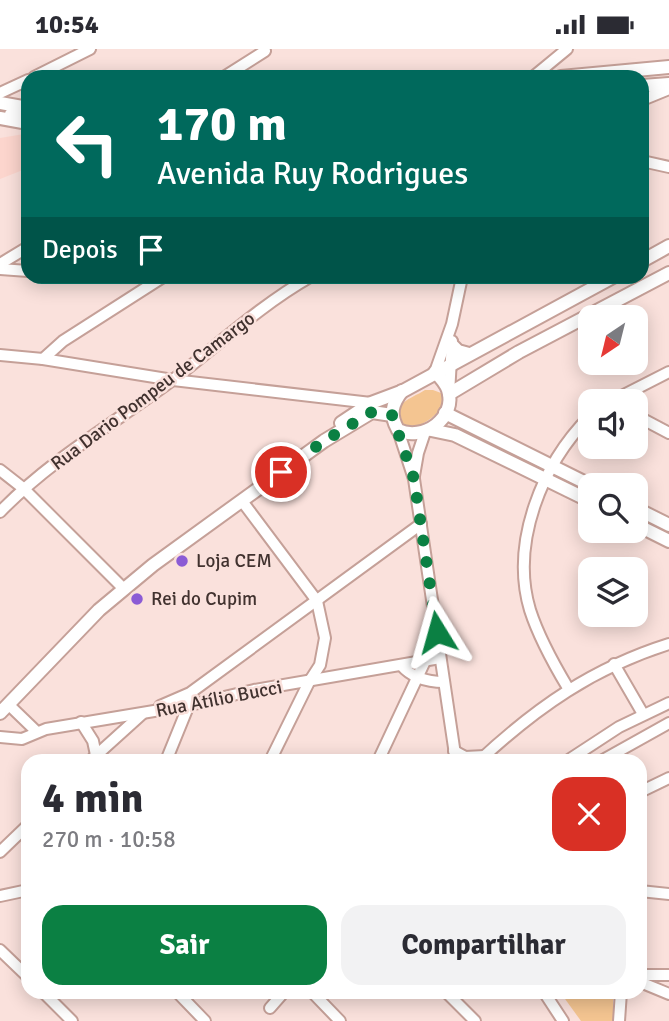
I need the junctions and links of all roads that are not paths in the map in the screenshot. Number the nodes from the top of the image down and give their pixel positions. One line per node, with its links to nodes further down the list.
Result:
1 (90, 49): 5 (street)
2 (567, 49): 7 (street)
3 (265, 51): 6 (street)
4 (669, 67): 8 (main road)
5 (48, 70)
6 (235, 70)
7 (542, 70)
8 (637, 70)
9 (669, 73): 10 (street)
10 (649, 75)
11 (669, 81): 13 (main road)
12 (21, 83): 16 (street)
13 (649, 88)
14 (649, 89): 15 (street)
15 (669, 89)
16 (5, 91): 17 (street)
17 (4, 105): 18 (main road)
18 (21, 110)
19 (21, 113): 20 (street)
20 (0, 115): 21 (main road)
21 (21, 121)
22 (649, 162): 23 (street)
23 (669, 167)
24 (669, 246): 26 (main road)
25 (21, 252): 27 (street)
26 (649, 257)
27 (0, 266): 28 (street)
28 (21, 270)
29 (669, 273): 35 (main road)
30 (152, 284): 40 (street)
31 (299, 284): 44 (street, Rua Dario Pompeu de Camargo)
32 (461, 284): 36 (street)
33 (600, 284): 38 (main road)
34 (648, 284): 47 (main road)
35 (649, 284)
36 (452, 324): 37 (street); 42 (street)
37 (452, 345): 38 (main road); 41 (street)
38 (468, 354): 41 (main road)
39 (0, 355): 40 (street)
40 (43, 359): 44 (street)
41 (452, 363): 42 (main road); 47 (street)
42 (435, 372): 46 (main road); 47 (main road)
43 (669, 372): 45 (street)
44 (173, 380): 48 (street); 64 (street, Rua Dario Pompeu de Camargo)
45 (636, 389)
46 (403, 391): 49 (main road); 52 (main road)
47 (449, 394): 50 (main road)
48 (334, 399): 49 (street); 51 (street)
49 (372, 403): 51 (main road)
50 (445, 413): 56 (main road); 59 (main road)
51 (353, 414): 58 (main road)
52 (392, 415): 54 (main road); 58 (main road)
53 (648, 422): 57 (street)
54 (398, 430): 56 (main road); 61 (street)
55 (578, 430): 59 (street)
56 (428, 431): 61 (street); 62 (main road)
57 (669, 433)
58 (324, 441): 66 (main road)
59 (553, 466): 62 (street); 63 (main road)
60 (0, 470): 64 (street)
61 (414, 479): 69 (street)
62 (546, 479): 65 (main road); 83 (street)
63 (578, 479)
64 (23, 488): 67 (street, Rua Dario Pompeu de Camargo); 73 (street)
65 (578, 495)
66 (242, 501): 73 (main road); 74 (street)
67 (0, 512)
68 (648, 514): 70 (main road)
69 (421, 524): 74 (street); 76 (street)
70 (669, 525)
71 (648, 530): 72 (main road)
72 (669, 541)
73 (122, 589): 87 (main road)
74 (317, 601): 81 (street); 84 (street)
75 (669, 644): 78 (street)
76 (440, 658): 77 (street, Rua Atílio Bucci); 82 (street)
77 (425, 661): 79 (street, Rua Atílio Bucci); 80 (street)
78 (614, 664): 83 (street); 89 (street)
79 (401, 665): 80 (street); 81 (street, Rua Atílio Bucci)
80 (417, 677): 82 (street); 98 (street)
81 (309, 682): 86 (street, Rua Atílio Bucci); 97 (street)
82 (444, 683): 99 (street)
83 (568, 688): 100 (street)
84 (190, 693): 86 (street); 88 (street)
85 (669, 703): 89 (street)
86 (190, 705): 88 (street, Rua Atílio Bucci); 96 (street)
87 (4, 709): 92 (street)
88 (143, 713): 90 (street, Rua Atílio Bucci); 95 (street)
89 (643, 714): 101 (street)
90 (81, 722): 92 (street, Rua Atílio Bucci); 94 (street)
91 (668, 725): 102 (street)
92 (37, 732): 93 (street, Rua Atílio Bucci)
93 (0, 737)
94 (93, 754)
95 (97, 754)
96 (169, 754)
97 (273, 754)
98 (381, 754)
99 (455, 754)
100 (487, 754)
101 (578, 754)
102 (614, 754)
103 (669, 778): 104 (street)
104 (647, 789)
105 (21, 832): 106 (street)
106 (0, 852)
107 (21, 891): 110 (street)
108 (647, 892): 109 (street)
109 (669, 894)
110 (1, 895)
111 (0, 950): 112 (street)
112 (21, 970)
113 (647, 975): 114 (street)
114 (669, 975)
115 (647, 985): 116 (street)
116 (669, 993)
117 (50, 999): 125 (street)
118 (184, 999): 126 (street)
119 (277, 999): 124 (street)
120 (319, 999): 127 (street)
121 (453, 999): 128 (street)
122 (549, 999): 129 (street)
123 (621, 999): 130 (street)
124 (270, 1007)
125 (72, 1021)
126 (205, 1021)
127 (340, 1021)
128 (475, 1021)
129 (563, 1021)
130 (619, 1021)

